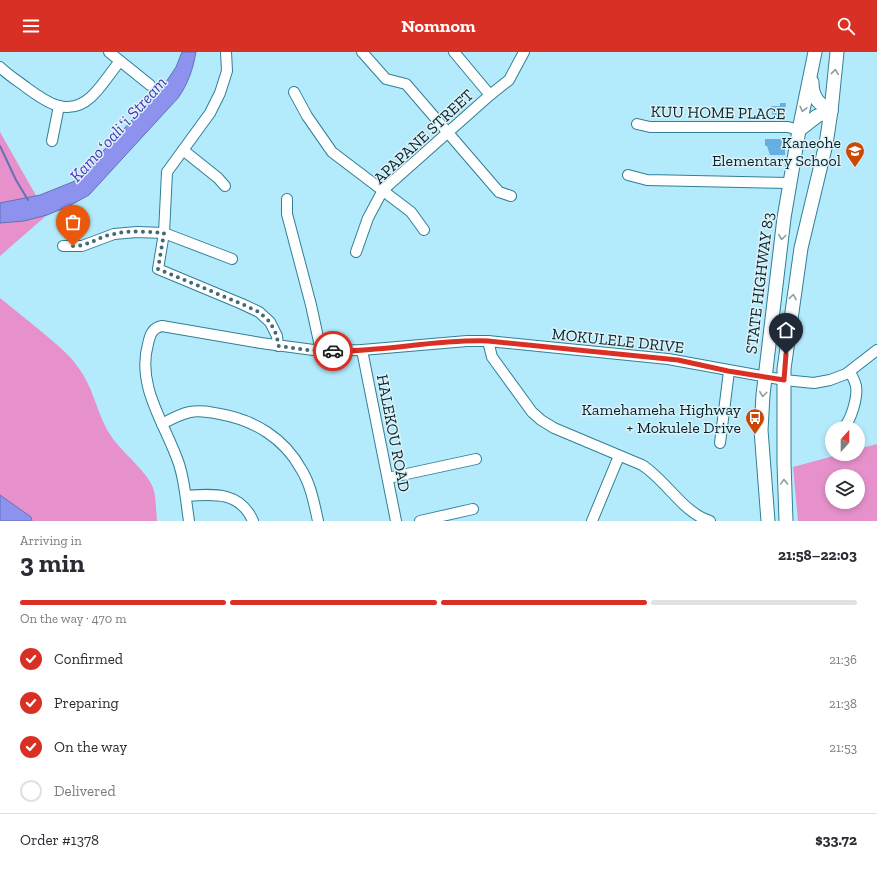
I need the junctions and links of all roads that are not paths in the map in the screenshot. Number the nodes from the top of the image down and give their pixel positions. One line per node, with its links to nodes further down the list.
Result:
1 (109, 52): 8 (street)
2 (226, 52): 22 (street)
3 (362, 52): 20 (street)
4 (454, 52): 14 (street)
5 (524, 52): 14 (street, APAPANE STREET)
6 (815, 52): 10 (main road, STATE HIGHWAY 83)
7 (837, 52): 12 (main road, one-way to 7)
8 (120, 61): 11 (street); 16 (street)
9 (0, 67): 16 (street)
10 (812, 71): 15 (main road); 19 (main road, STATE HIGHWAY 83, one-way to 19)
11 (150, 85)
12 (833, 91): 15 (main road); 17 (main road)
13 (294, 92): 26 (street)
14 (490, 95): 20 (street, APAPANE STREET)
15 (814, 96): 17 (main road)
16 (59, 106): 21 (street)
17 (832, 111): 19 (main road); 42 (main road, one-way to 17)
18 (637, 124): 19 (street, KUU HOME PLACE)
19 (799, 130): 24 (main road, STATE HIGHWAY 83)
20 (448, 133): 26 (street, APAPANE STREET); 27 (street)
21 (52, 141)
22 (183, 150): 25 (street); 30 (street)
23 (628, 175): 24 (street)
24 (790, 183): 41 (main road, STATE HIGHWAY 83, one-way to 41)
25 (225, 186)
26 (383, 190): 29 (street); 32 (street, APAPANE STREET)
27 (511, 196)
28 (288, 199): 38 (street)
29 (424, 230)
30 (164, 233): 31 (street); 33 (street); 35 (street)
31 (63, 246)
32 (356, 252)
33 (232, 260)
34 (488, 341): 36 (street, MOKULELE DRIVE); 39 (street, MOKULELE DRIVE); 46 (street)
35 (278, 346): 38 (street, MOKULELE DRIVE); 44 (street, MOKULELE DRIVE)
36 (362, 350): 38 (street, MOKULELE DRIVE); 48 (street, HALEKOU ROAD)
37 (877, 350): 40 (street, MOKULELE DRIVE)
38 (321, 351)
39 (728, 371): 41 (street, MOKULELE DRIVE); 45 (street)
40 (850, 372): 42 (street, MOKULELE DRIVE); 43 (street)
41 (766, 377): 42 (street, MOKULELE DRIVE); 58 (main road, STATE HIGHWAY 83, one-way to 58)
42 (784, 380): 59 (main road, one-way to 42)
43 (849, 421)
44 (162, 424): 49 (street); 53 (street)
45 (720, 443)
46 (619, 456): 56 (street); 57 (street)
47 (476, 459): 48 (street)
48 (388, 478): 54 (street, HALEKOU ROAD)
49 (186, 496): 51 (street); 52 (street)
50 (473, 509): 55 (street)
51 (189, 521)
52 (253, 521)
53 (318, 521)
54 (396, 521)
55 (420, 521)
56 (592, 521)
57 (710, 521)
58 (768, 521)
59 (786, 521)

